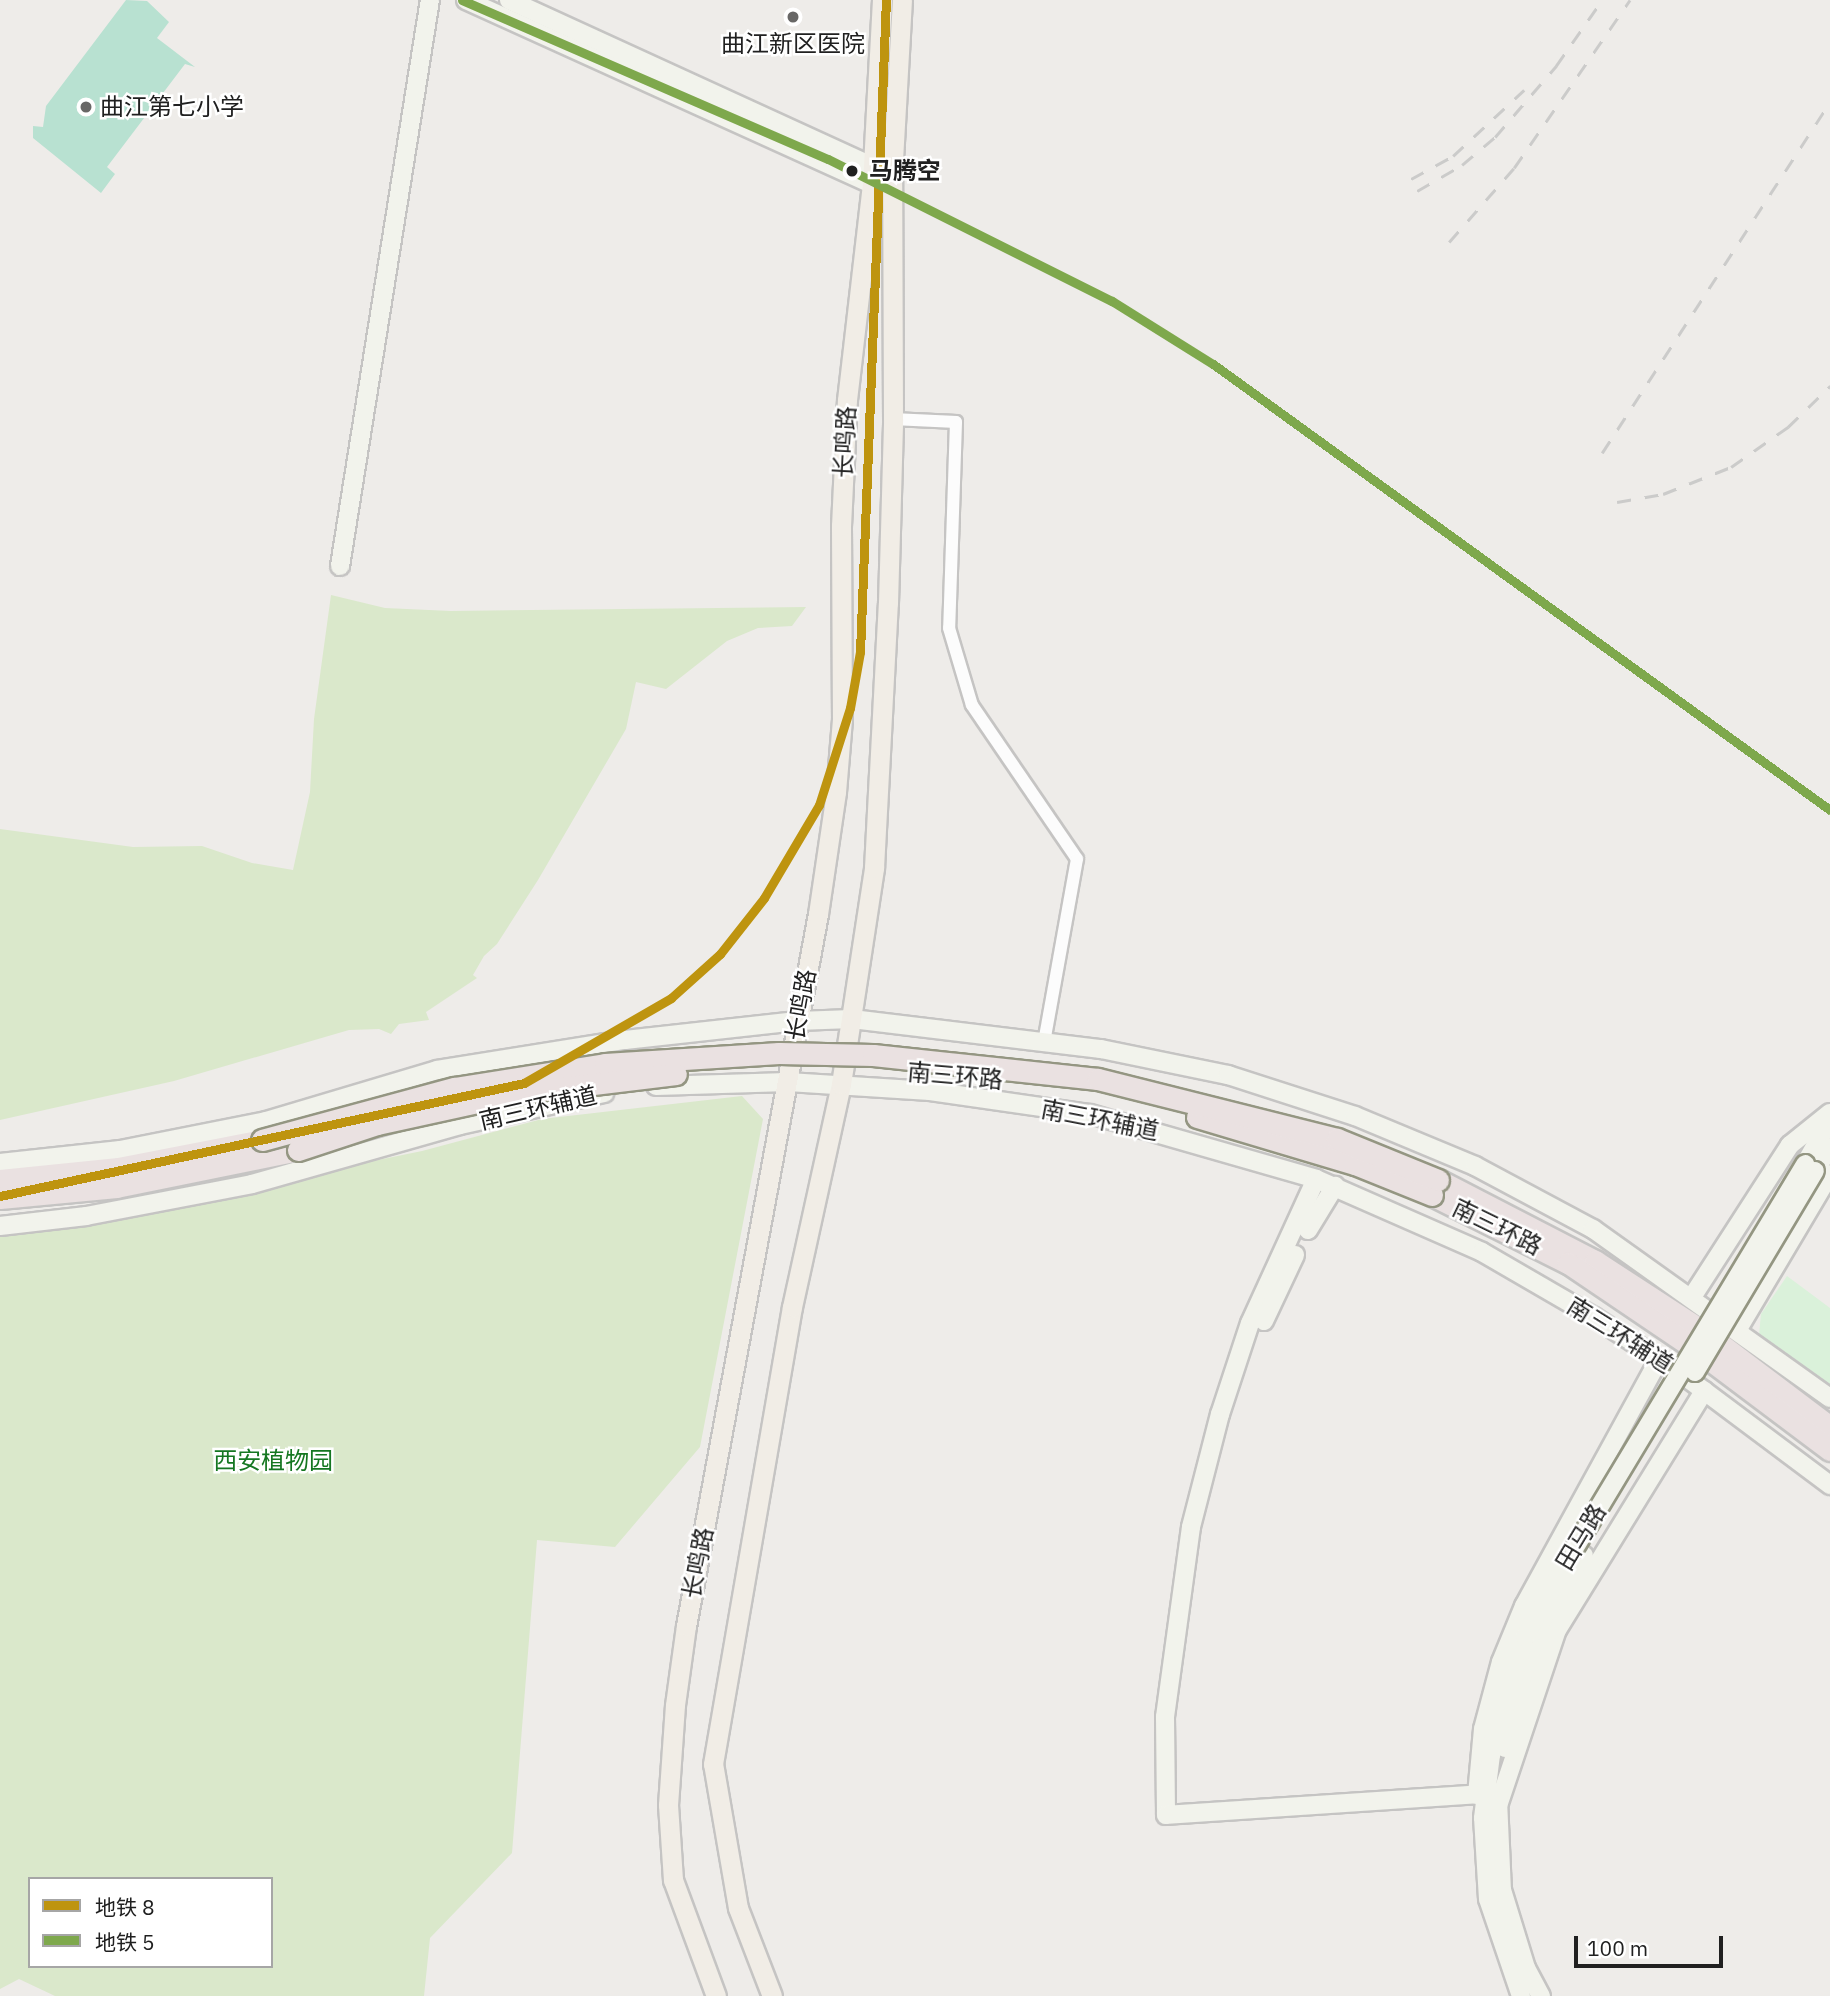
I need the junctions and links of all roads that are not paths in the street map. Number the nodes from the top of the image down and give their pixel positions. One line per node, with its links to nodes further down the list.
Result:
1 (430, 0): 9 (main road)
2 (466, 0): 6 (main road)
3 (509, 0): 6 (main road)
4 (882, 0): 6 (main road, 长鸣路)
5 (902, 0): 7 (main road, 长鸣路)
6 (873, 175): 7 (main road); 11 (main road, 长鸣路)
7 (892, 178): 8 (main road, 长鸣路)
8 (893, 419): 10 (main road, 长鸣路); 12 (street)
9 (340, 566)
10 (852, 1019): 11 (main road, 南三环辅道); 12 (main road, 南三环辅道); 14 (main road, 长鸣路)
11 (797, 1021): 13 (main road, 长鸣路); 18 (main road, 南三环辅道)
12 (1044, 1042): 26 (main road, 南三环辅道)
13 (788, 1082): 14 (main road, 南三环辅道); 25 (main road, 南三环辅道); 38 (main road, 长鸣路)
14 (841, 1084): 20 (main road, 南三环辅道); 39 (main road, 长鸣路)
15 (1830, 1113): 26 (main road)
16 (1830, 1120): 19 (main road, 田马路)
17 (1830, 1147): 19 (main road, 田马路)
18 (0, 1163)
19 (1817, 1170): 27 (main road); 35 (main road, 田马路, bridge)
20 (1316, 1179): 22 (main road, 南三环辅道); 29 (main road)
21 (0, 1180): 23 (highway, 南三环路, bridge)
22 (1335, 1186): 28 (main road, 南三环辅道); 29 (main road)
23 (1435, 1188): 24 (highway, 南三环路, bridge); 32 (highway, 南三环路); 33 (highway, 南三环路)
24 (0, 1198)
25 (0, 1226)
26 (1692, 1297): 27 (main road, 南三环辅道)
27 (1738, 1329): 31 (main road, 南三环辅道)
28 (1660, 1359): 30 (main road, 南三环辅道); 36 (main road)
29 (1235, 1373): 36 (main road)
30 (1704, 1391): 34 (main road, 南三环辅道); 37 (main road)
31 (1830, 1398)
32 (1830, 1426)
33 (1830, 1450)
34 (1830, 1485)
35 (1579, 1552): 36 (main road, 田马路); 37 (main road, 田马路)
36 (1482, 1795): 40 (main road, 田马路)
37 (1497, 1809): 41 (main road, 田马路)
38 (716, 1996)
39 (772, 1996)
40 (1521, 1996)
41 (1541, 1996)

